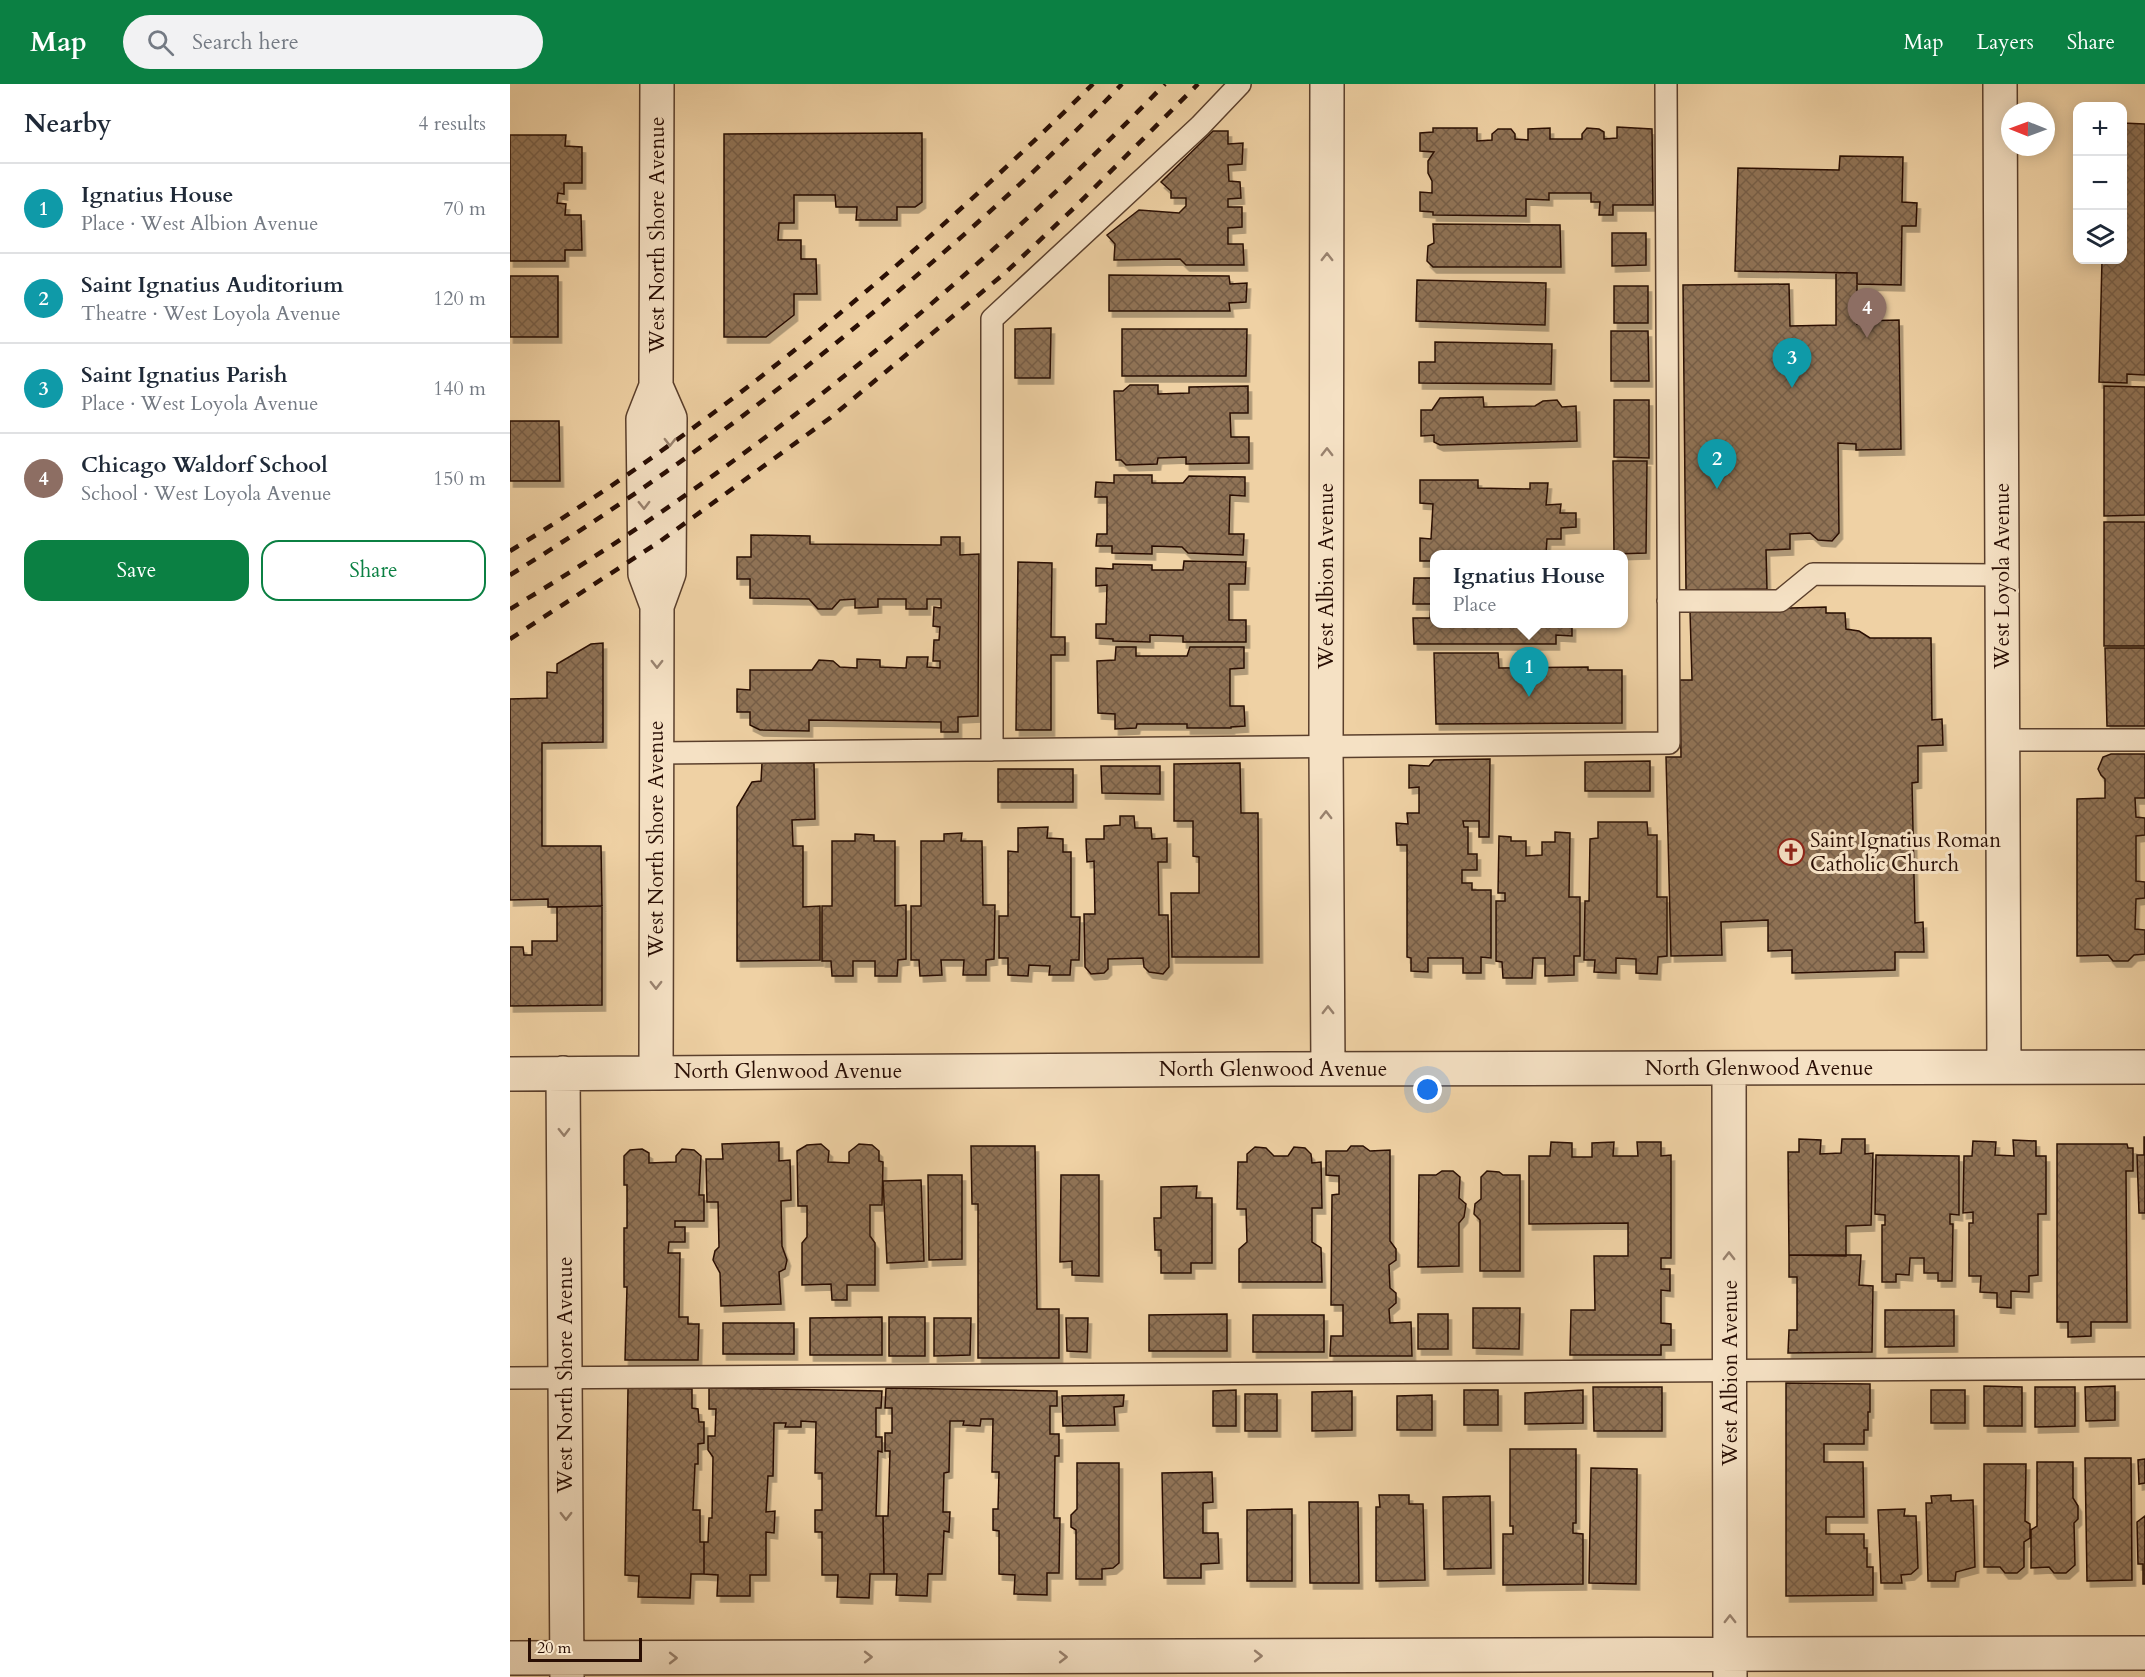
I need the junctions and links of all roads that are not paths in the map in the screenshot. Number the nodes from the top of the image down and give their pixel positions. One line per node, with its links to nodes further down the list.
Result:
1 (657, 84): 12 (street, West North Shore Avenue, one-way to 12)
2 (1240, 84): 11 (lane)
3 (1327, 84): 10 (street, West Albion Avenue, one-way to 3)
4 (1666, 84): 7 (lane)
5 (2000, 84): 6 (street, West Loyola Avenue)
6 (2002, 575): 7 (lane); 8 (street, West Loyola Avenue)
7 (1668, 601): 10 (lane)
8 (2003, 740): 9 (lane); 13 (street, West Loyola Avenue)
9 (2145, 740)
10 (1326, 747): 11 (lane); 16 (street, West Albion Avenue, one-way to 10)
11 (992, 750): 12 (lane)
12 (657, 753): 17 (street, West North Shore Avenue, one-way to 17)
13 (2004, 1067): 14 (street, North Glenwood Avenue); 15 (street, North Glenwood Avenue)
14 (2145, 1067)
15 (1729, 1068): 16 (street, North Glenwood Avenue); 21 (street, West Albion Avenue, one-way to 15)
16 (1328, 1069): 17 (street, North Glenwood Avenue)
17 (656, 1072): 18 (street, North Glenwood Avenue)
18 (563, 1073): 19 (street, North Glenwood Avenue); 23 (street, West North Shore Avenue, one-way to 23)
19 (510, 1074)
20 (2145, 1368): 21 (lane)
21 (1729, 1370): 23 (lane); 26 (street, West Albion Avenue, one-way to 21)
22 (510, 1378): 23 (lane)
23 (565, 1378): 27 (street, West North Shore Avenue, one-way to 27)
24 (2145, 1653): 26 (street)
25 (510, 1658): 27 (street)
26 (1730, 1666): 27 (street, one-way to 26)
27 (567, 1667)

